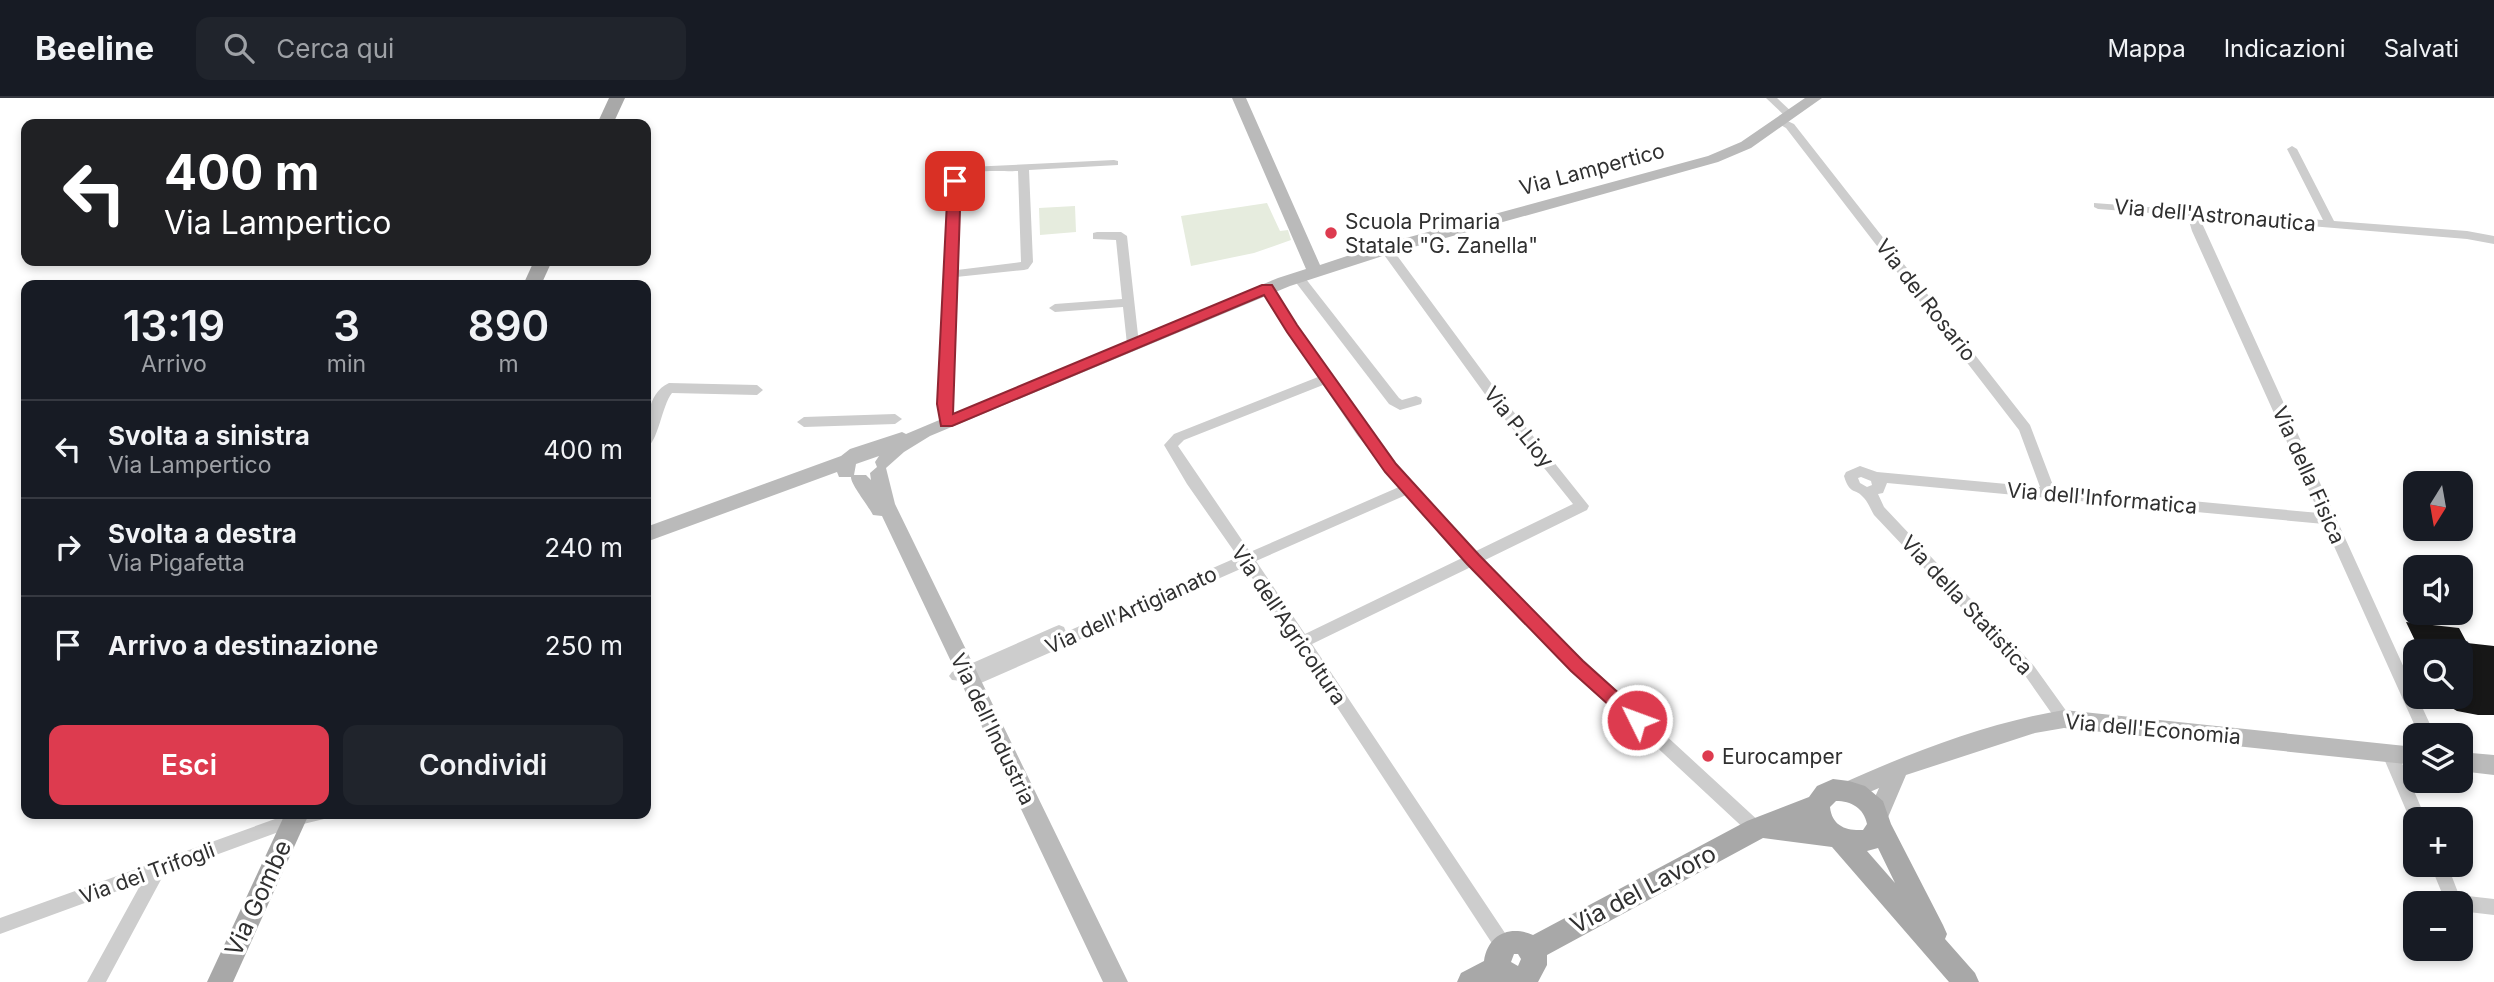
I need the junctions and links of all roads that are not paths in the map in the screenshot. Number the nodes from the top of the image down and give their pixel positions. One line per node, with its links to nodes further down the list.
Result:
1 (617, 98): 6 (main road)
2 (1239, 98): 17 (street)
3 (1771, 98): 5 (street, Via del Rosario)
4 (1815, 98): 5 (street, Via Lampertico)
5 (1785, 118): 15 (street, Via Lampertico); 33 (street, Via del Rosario)
6 (607, 119)
7 (2292, 149): 12 (street, Via dell'Astronautica)
8 (1114, 163): 9 (street)
9 (1023, 169): 16 (street); 16 (street)
10 (2098, 205): 11 (street, Via dell'Astronautica)
11 (2197, 215): 12 (street, Via dell'Astronautica); 34 (street, Via della Fisica)
12 (2332, 225): 14 (street, Via dell'Astronautica)
13 (1097, 236): 19 (street)
14 (2494, 240)
15 (1386, 249): 17 (street, Via Lampertico); 37 (street, Via P.Lioy)
16 (951, 274): 26 (street)
17 (1306, 274): 18 (street, Via Lampertico); 24 (street)
18 (1267, 288): 21 (street, Via Lampertico); 22 (street)
19 (1129, 303): 20 (street); 21 (street)
20 (1055, 308)
21 (1133, 344): 26 (street, Via Lampertico)
22 (1326, 379): 31 (street); 36 (street, Via dell'Agricoltura)
23 (757, 390): 27 (street)
24 (1416, 401)
25 (804, 422): 28 (street)
26 (947, 422): 28 (street, Via Lampertico)
27 (651, 428)
28 (905, 439): 29 (street, Via Lampertico)
29 (865, 467): 35 (street); 39 (street, Via dell'Industria)
30 (1876, 477): 32 (street); 32 (street, Via della Statistica); 33 (street, Via dell'Informatica)
31 (1408, 489): 36 (street, Via dell'Artigianato); 37 (street)
32 (1871, 492): 40 (street, Via della Statistica)
33 (2049, 494): 34 (street, Via dell'Informatica)
34 (2328, 519): 41 (street, Via della Fisica)
35 (651, 533)
36 (1243, 556): 38 (street, Via dell'Agricoltura); 39 (street, Via dell'Artigianato)
37 (1473, 560): 38 (street); 53 (street)
38 (1302, 642): 60 (street, Via dell'Agricoltura)
39 (964, 679): 63 (street, Via dell'Industria); 64 (street, Via dell'Industria)
40 (2064, 719): 42 (street, Via dell'Economia); 46 (street, Via dell'Economia)
41 (2422, 723)
42 (2390, 754): 43 (street, Via dell'Economia); 49 (street)
43 (2403, 755)
44 (2473, 763): 45 (street)
45 (2494, 765)
46 (1898, 768): 47 (street, Via dell'Economia); 52 (street)
47 (1849, 791): 48 (main road); 52 (main road)
48 (1818, 805): 53 (main road, Via del Lavoro); 54 (main road)
49 (2413, 807)
50 (295, 819): 55 (street, Via dei Trifogli)
51 (302, 819): 62 (main road, Via Gombe)
52 (1879, 820): 54 (main road); 59 (main road)
53 (1756, 829): 54 (main road, Via del Lavoro); 60 (main road, Via del Lavoro)
54 (1838, 838): 59 (main road)
55 (158, 869): 58 (street, Via dei Trifogli); 61 (street)
56 (2473, 905): 57 (street)
57 (2494, 907)
58 (0, 926)
59 (1948, 961): 66 (main road)
60 (1513, 968): 65 (main road)
61 (96, 982)
62 (220, 982)
63 (1105, 982)
64 (1116, 982)
65 (1470, 982)
66 (1966, 982)

